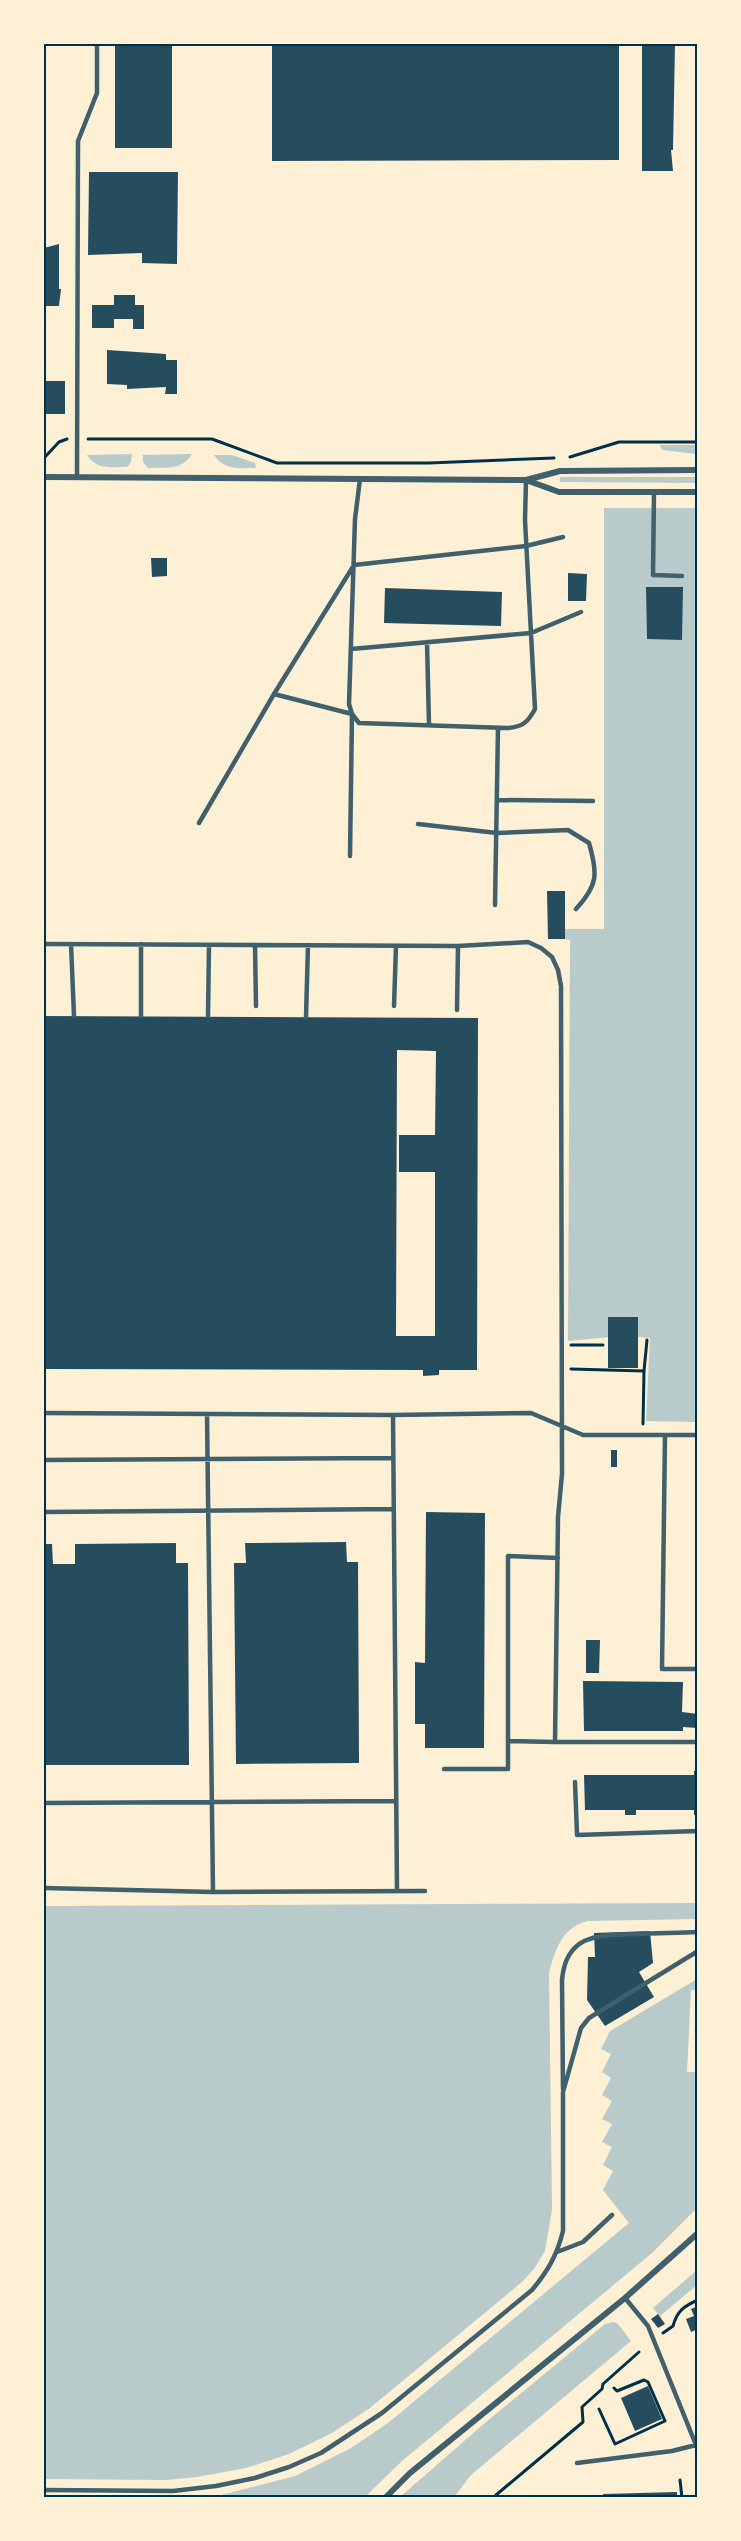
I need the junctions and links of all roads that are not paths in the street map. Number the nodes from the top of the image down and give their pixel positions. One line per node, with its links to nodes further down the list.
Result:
1 (97, 44): 4 (lane)
2 (698, 470): 6 (street)
3 (44, 477): 4 (street)
4 (77, 477): 5 (street)
5 (360, 479): 6 (street); 11 (lane)
6 (526, 480): 7 (street); 10 (lane)
7 (654, 492): 8 (street); 12 (lane)
8 (698, 492)
9 (563, 537): 10 (lane)
10 (526, 546): 11 (lane); 14 (lane)
11 (354, 565): 16 (lane); 17 (lane)
12 (682, 576)
13 (581, 612): 14 (lane)
14 (531, 633): 15 (lane); 20 (lane)
15 (427, 642): 16 (lane); 19 (lane)
16 (351, 650): 18 (lane)
17 (274, 694): 18 (lane); 23 (lane)
18 (352, 714): 19 (lane); 26 (lane)
19 (429, 725): 20 (lane)
20 (498, 728): 21 (lane)
21 (497, 800): 22 (lane); 25 (lane)
22 (593, 801)
23 (199, 823)
24 (418, 824): 25 (lane)
25 (497, 832): 27 (lane); 28 (lane)
26 (350, 856)
27 (495, 905)
28 (576, 909)
29 (44, 944): 30 (lane)
30 (71, 944): 31 (lane); 40 (lane)
31 (141, 944): 32 (lane); 41 (lane)
32 (209, 945): 33 (lane); 42 (lane)
33 (255, 945): 34 (lane); 37 (lane)
34 (308, 945): 35 (lane); 43 (lane)
35 (396, 946): 36 (lane); 38 (lane)
36 (458, 946): 39 (lane); 47 (lane)
37 (256, 1006)
38 (394, 1006)
39 (457, 1010)
40 (74, 1016)
41 (141, 1016)
42 (208, 1016)
43 (306, 1017)
44 (44, 1413): 45 (lane)
45 (207, 1414): 46 (lane); 51 (lane)
46 (393, 1415): 47 (lane); 50 (lane)
47 (561, 1426): 48 (lane); 56 (lane)
48 (664, 1435): 49 (lane); 57 (lane)
49 (698, 1435)
50 (393, 1458): 51 (lane); 53 (lane)
51 (208, 1459): 52 (lane); 54 (lane)
52 (44, 1460)
53 (394, 1509): 54 (lane); 63 (lane)
54 (208, 1511): 55 (lane); 65 (lane)
55 (44, 1512)
56 (558, 1558): 58 (lane); 59 (lane)
57 (698, 1669)
58 (508, 1741): 59 (lane); 61 (lane)
59 (555, 1742): 60 (lane)
60 (698, 1742)
61 (444, 1769)
62 (575, 1782): 66 (lane)
63 (396, 1801): 65 (lane); 68 (lane)
64 (44, 1803): 65 (lane)
65 (212, 1803): 70 (lane)
66 (698, 1831)
67 (44, 1888): 70 (lane)
68 (397, 1891): 69 (lane); 70 (lane)
69 (425, 1891)
70 (213, 1892)
71 (698, 1932): 73 (lane)
72 (698, 1951): 73 (lane)
73 (563, 2092): 76 (lane)
74 (612, 2215): 76 (lane)
75 (698, 2233): 77 (street)
76 (557, 2252): 80 (lane)
77 (625, 2298): 78 (lane); 81 (street)
78 (697, 2447): 79 (lane)
79 (577, 2463)
80 (44, 2490)
81 (385, 2498)

